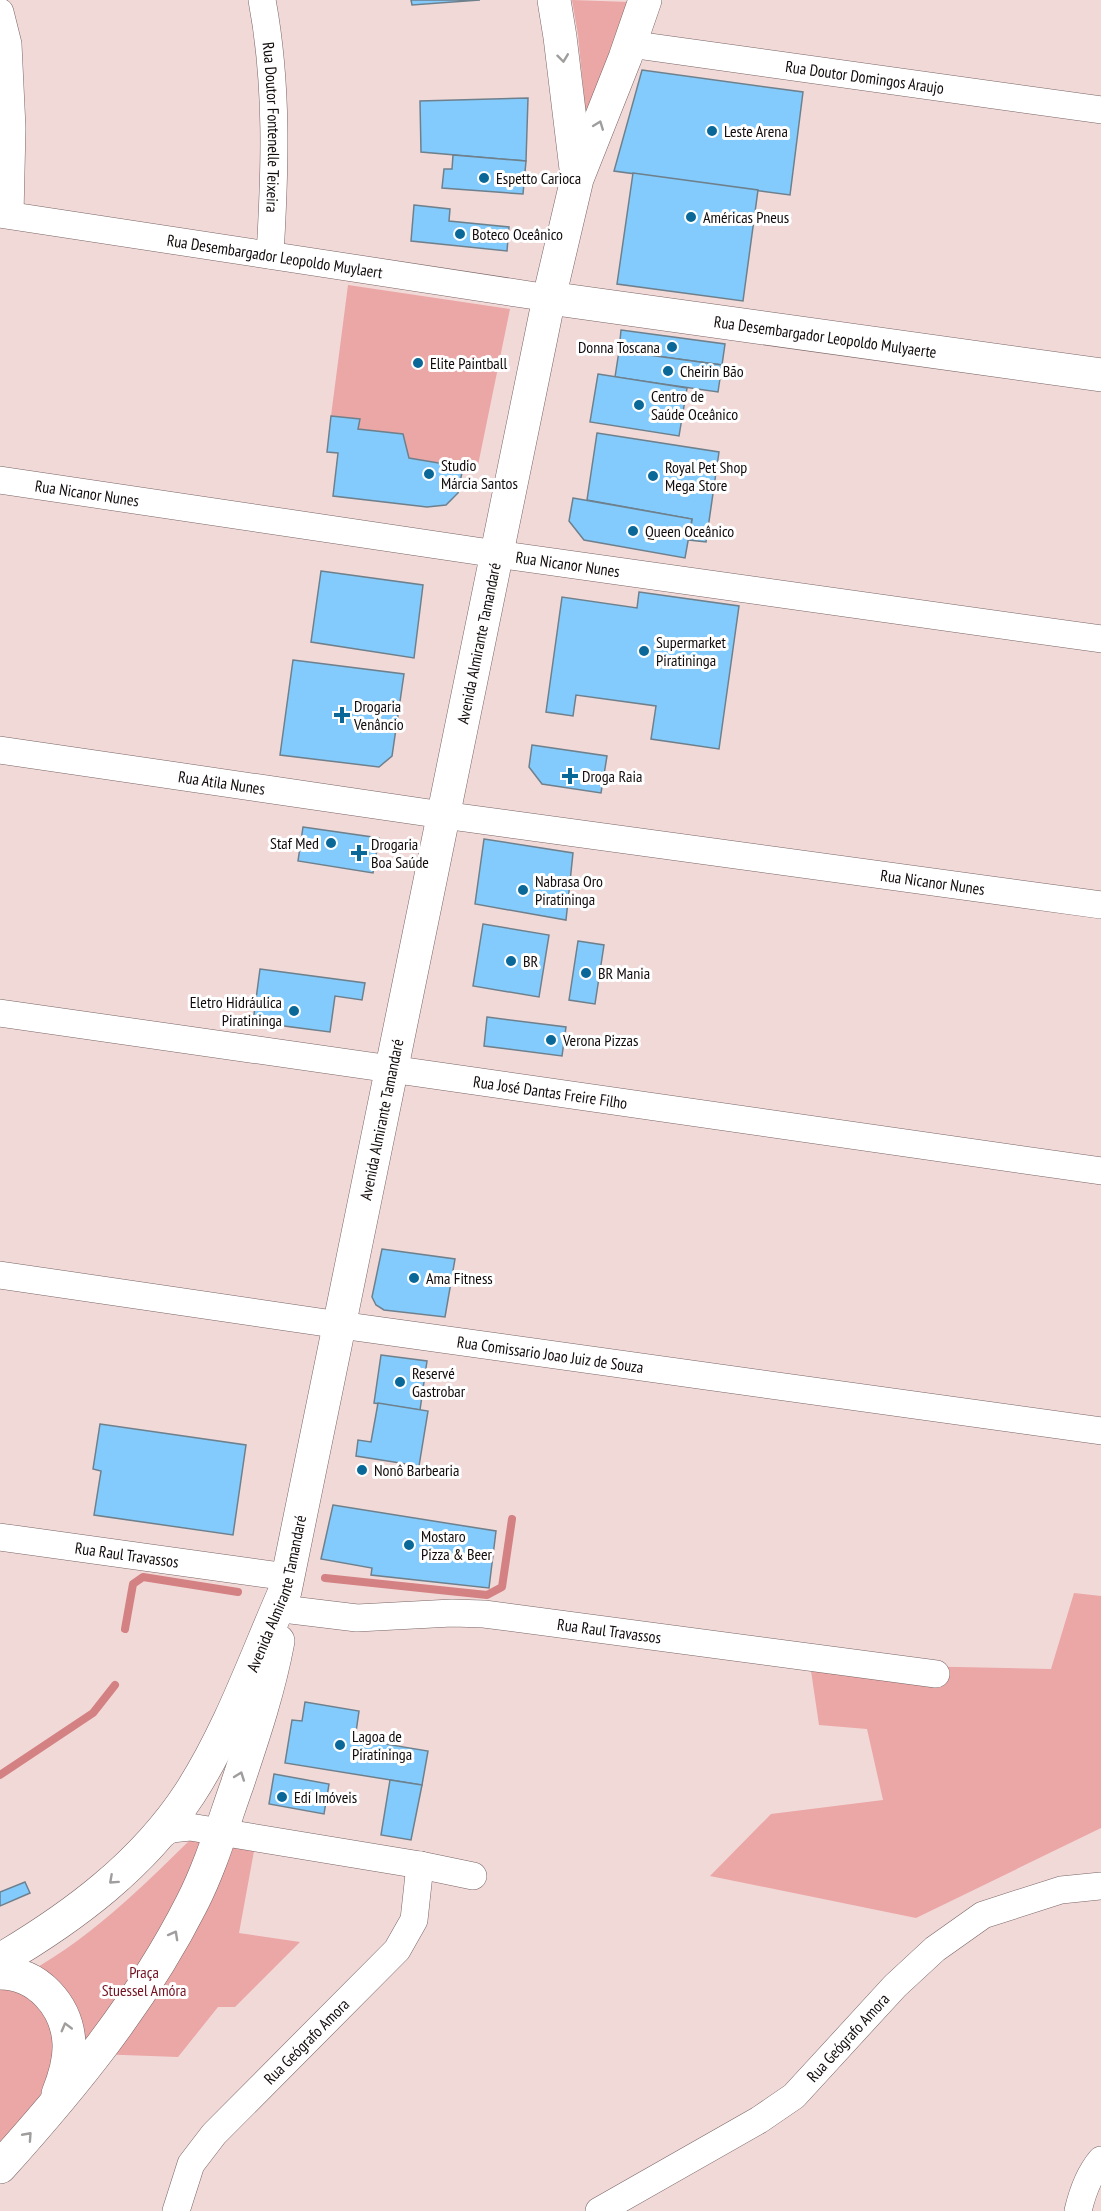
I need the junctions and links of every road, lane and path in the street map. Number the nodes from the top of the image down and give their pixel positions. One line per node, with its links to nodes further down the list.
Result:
1 (262, 0): 9 (street, Rua Doutor Fontenelle Teixeira)
2 (554, 0): 7 (street, Avenida Almirante Tamandaré, one-way to 7)
3 (645, 0): 5 (street, Avenida Almirante Tamandaré)
4 (0, 12): 8 (street)
5 (629, 44): 6 (street, Rua Doutor Domingos Araujo); 7 (street, Avenida Almirante Tamandaré, one-way to 5)
6 (1101, 110)
7 (577, 179): 10 (street, Avenida Almirante Tamandaré)
8 (5, 214): 9 (street, Rua Desembargador Leopoldo Muylaert)
9 (270, 255): 10 (street, Rua Desembargador Leopoldo Muylaert)
10 (549, 298): 11 (street, Rua Desembargador Leopoldo Mulyaerte); 13 (street, Avenida Almirante Tamandaré)
11 (1101, 375)
12 (0, 480): 13 (street, Rua Nicanor Nunes)
13 (497, 554): 14 (street, Rua Nicanor Nunes); 16 (street, Avenida Almirante Tamandaré)
14 (1101, 639)
15 (0, 750): 16 (street, Rua Atila Nunes)
16 (443, 815): 17 (street, Rua Nicanor Nunes); 19 (street, Avenida Almirante Tamandaré)
17 (1101, 905)
18 (0, 1013): 19 (street, Rua José Dantas Freire Filho)
19 (390, 1069): 20 (street, Rua José Dantas Freire Filho); 22 (street, Avenida Almirante Tamandaré)
20 (1101, 1172)
21 (0, 1275): 22 (street, Rua Comissario Joao Juiz de Souza)
22 (340, 1325): 23 (street, Rua Comissario Joao Juiz de Souza); 25 (street, Avenida Almirante Tamandaré)
23 (1101, 1431)
24 (0, 1537): 25 (street, Rua Raul Travassos)
25 (285, 1592): 26 (street, Rua Raul Travassos); 27 (street, one-way to 25); 28 (street, Avenida Almirante Tamandaré); 32 (street)
26 (936, 1674)
27 (220, 1831): 28 (street); 29 (street); 35 (street, one-way to 27)
28 (154, 1839): 33 (street, Avenida Almirante Tamandaré, one-way to 33)
29 (420, 1866): 30 (street); 38 (street, Rua Geógrafo Amora)
30 (473, 1876)
31 (1101, 1886): 39 (street, Rua Geógrafo Amora)
32 (0, 1933)
33 (0, 1960)
34 (0, 1973): 35 (street, one-way to 34)
35 (54, 2104): 37 (street, one-way to 35)
36 (1101, 2160): 40 (street)
37 (0, 2167)
38 (176, 2211)
39 (599, 2211)
40 (1078, 2211)

